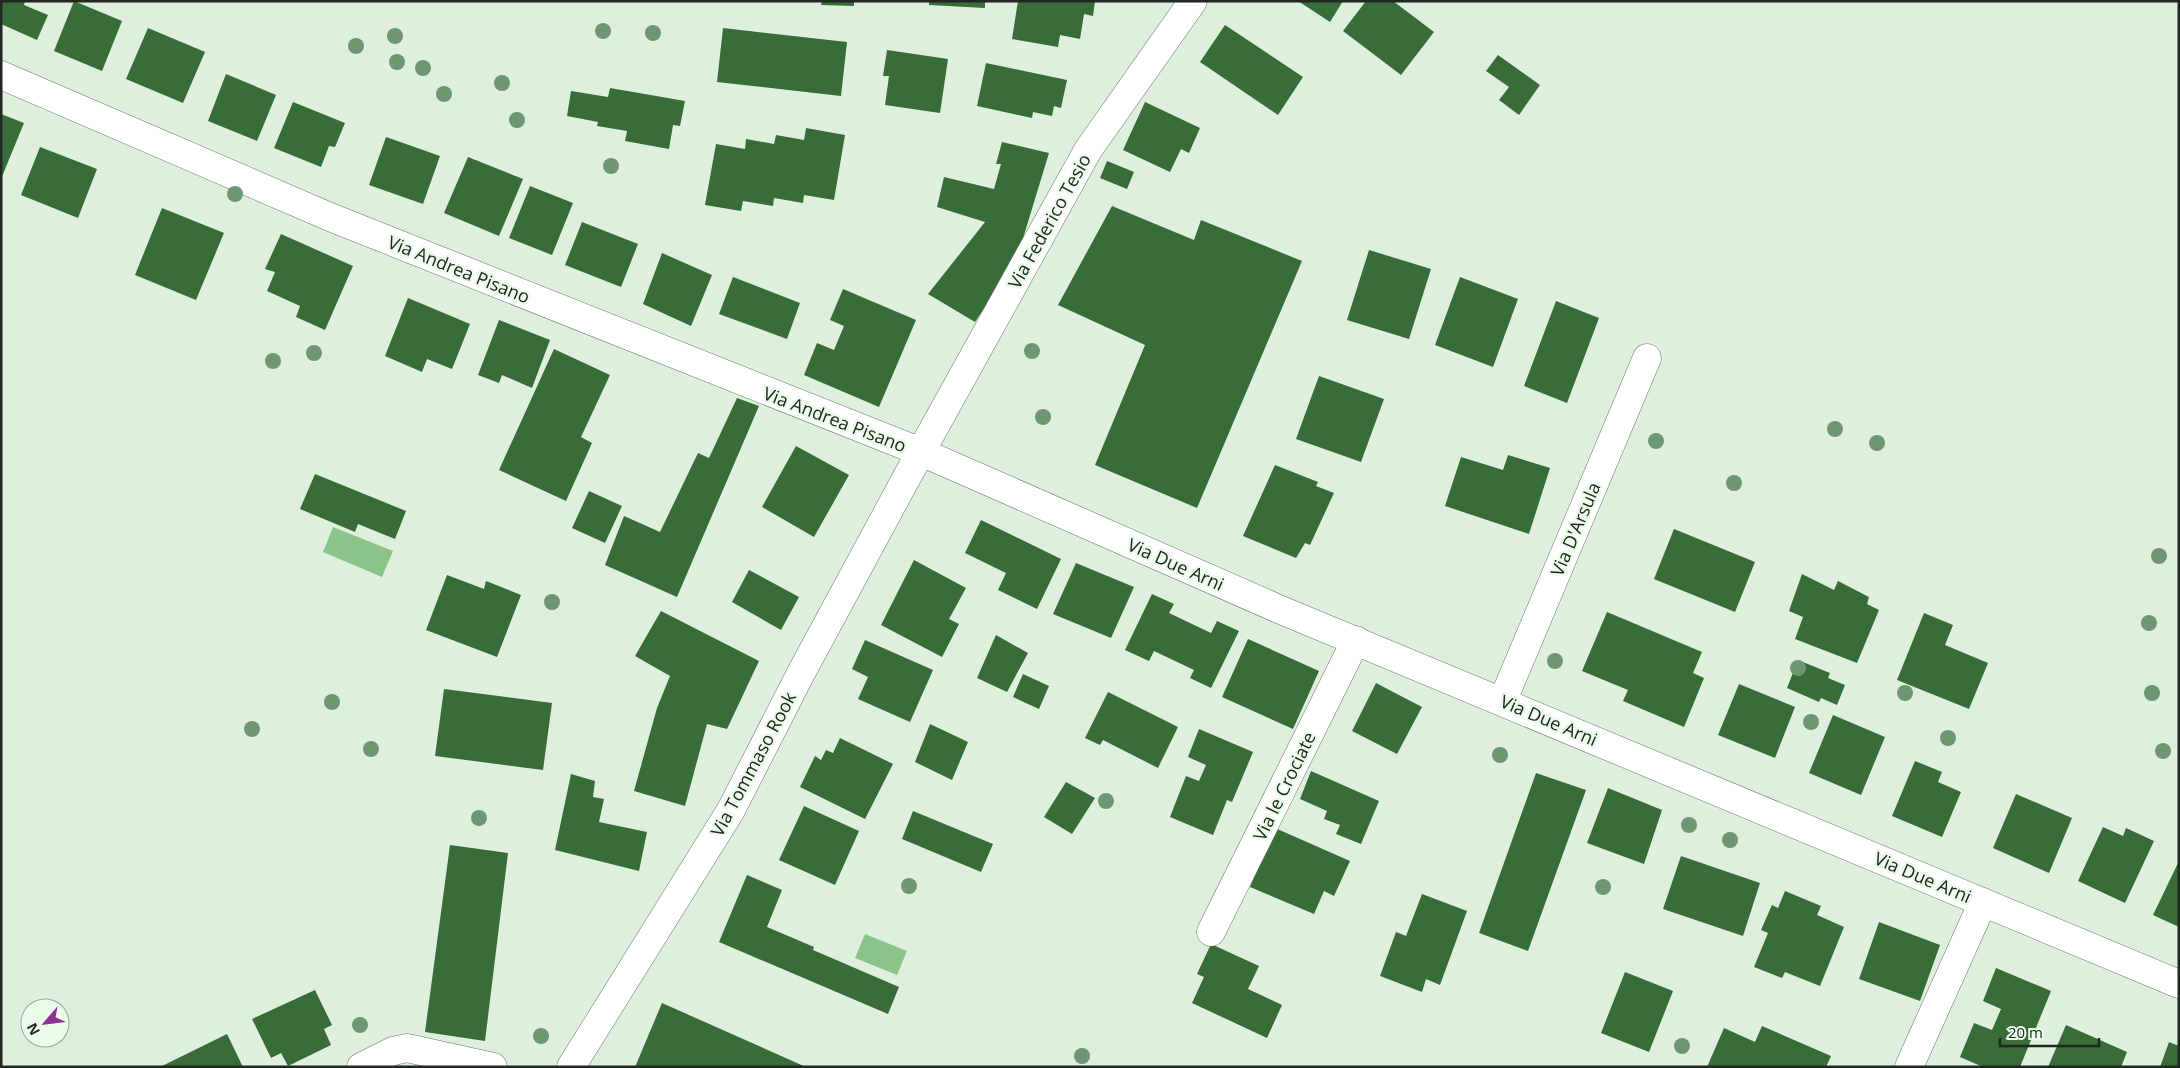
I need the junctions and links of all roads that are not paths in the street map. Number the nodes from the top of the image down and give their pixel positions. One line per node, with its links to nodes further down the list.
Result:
1 (1191, 2): 4 (street, Via Federico Tesio)
2 (1, 74): 4 (street, Via Andrea Pisano)
3 (1647, 358): 6 (street, Via D'Arsula)
4 (921, 452): 5 (street, Via Due Arni); 12 (street, Via Tommaso Rook)
5 (1356, 640): 6 (street, Via Due Arni); 8 (street, Via le Crociate)
6 (1503, 700): 7 (street, Via Due Arni)
7 (1983, 902): 9 (street, Via Due Arni); 13 (street)
8 (1212, 932)
9 (2179, 984)
10 (361, 1067): 11 (street)
11 (493, 1067)
12 (571, 1067)
13 (1909, 1067)

